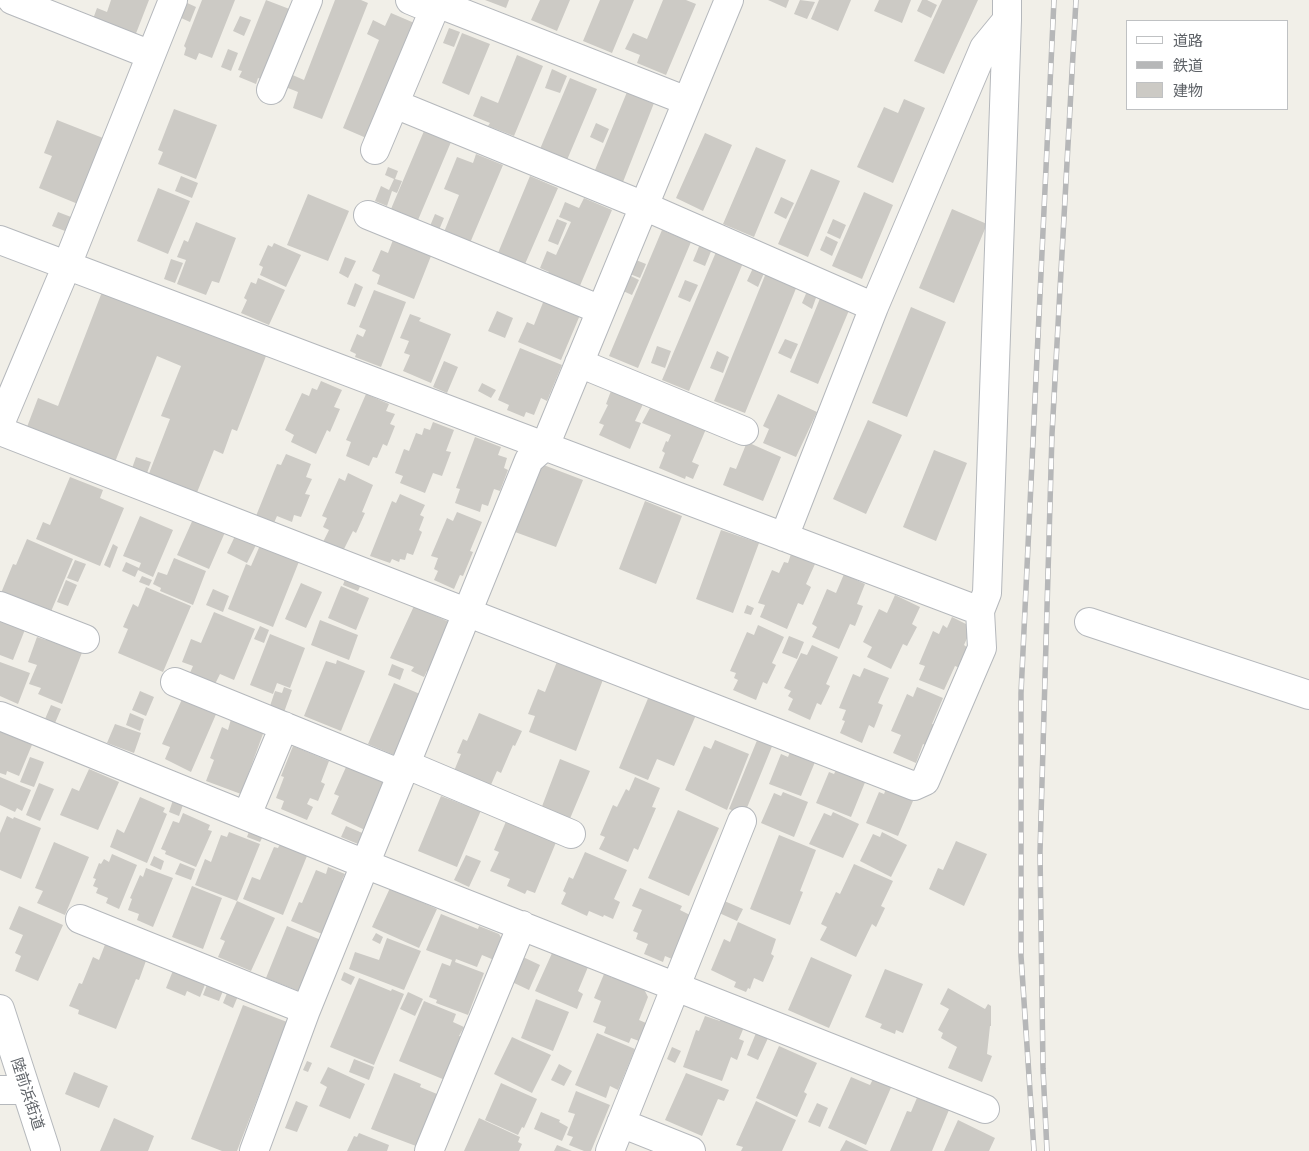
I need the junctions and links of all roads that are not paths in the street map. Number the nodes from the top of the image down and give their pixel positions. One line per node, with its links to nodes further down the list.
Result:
1 (12, 0): 7 (street)
2 (173, 0): 7 (street)
3 (308, 0): 8 (street)
4 (728, 0): 9 (street)
5 (430, 3): 9 (street); 10 (street)
6 (1007, 10): 16 (street); 25 (street)
7 (151, 55): 15 (street)
8 (271, 90)
9 (687, 101): 12 (street)
10 (394, 104): 11 (street); 12 (street)
11 (375, 150)
12 (644, 206): 16 (street); 17 (street)
13 (368, 215): 17 (street)
14 (0, 240): 15 (street)
15 (67, 265): 19 (street); 22 (street)
16 (874, 307): 23 (street)
17 (601, 310): 18 (street)
18 (579, 363): 20 (street); 22 (street)
19 (0, 424)
20 (744, 431)
21 (0, 432): 26 (street)
22 (545, 446): 23 (street); 26 (street)
23 (784, 537): 25 (street)
24 (0, 606): 28 (street)
25 (980, 611): 26 (street)
26 (466, 613): 33 (street)
27 (1089, 622): 30 (street)
28 (85, 639)
29 (175, 682): 32 (street)
30 (1309, 695)
31 (0, 716): 34 (street)
32 (284, 726): 33 (street); 34 (street)
33 (403, 769): 36 (street); 37 (street)
34 (247, 815): 37 (street)
35 (742, 821): 40 (street)
36 (571, 834)
37 (365, 864): 39 (street); 42 (street)
38 (80, 918): 42 (street)
39 (522, 925): 40 (street); 48 (street)
40 (676, 986): 44 (street); 45 (street)
41 (0, 1009): 43 (street, 陸前浜街道)
42 (306, 1010): 47 (street)
43 (13, 1090): 46 (street, 陸前浜街道)
44 (985, 1109)
45 (622, 1123): 49 (street); 50 (street)
46 (46, 1151)
47 (254, 1151)
48 (428, 1151)
49 (610, 1151)
50 (691, 1151)

